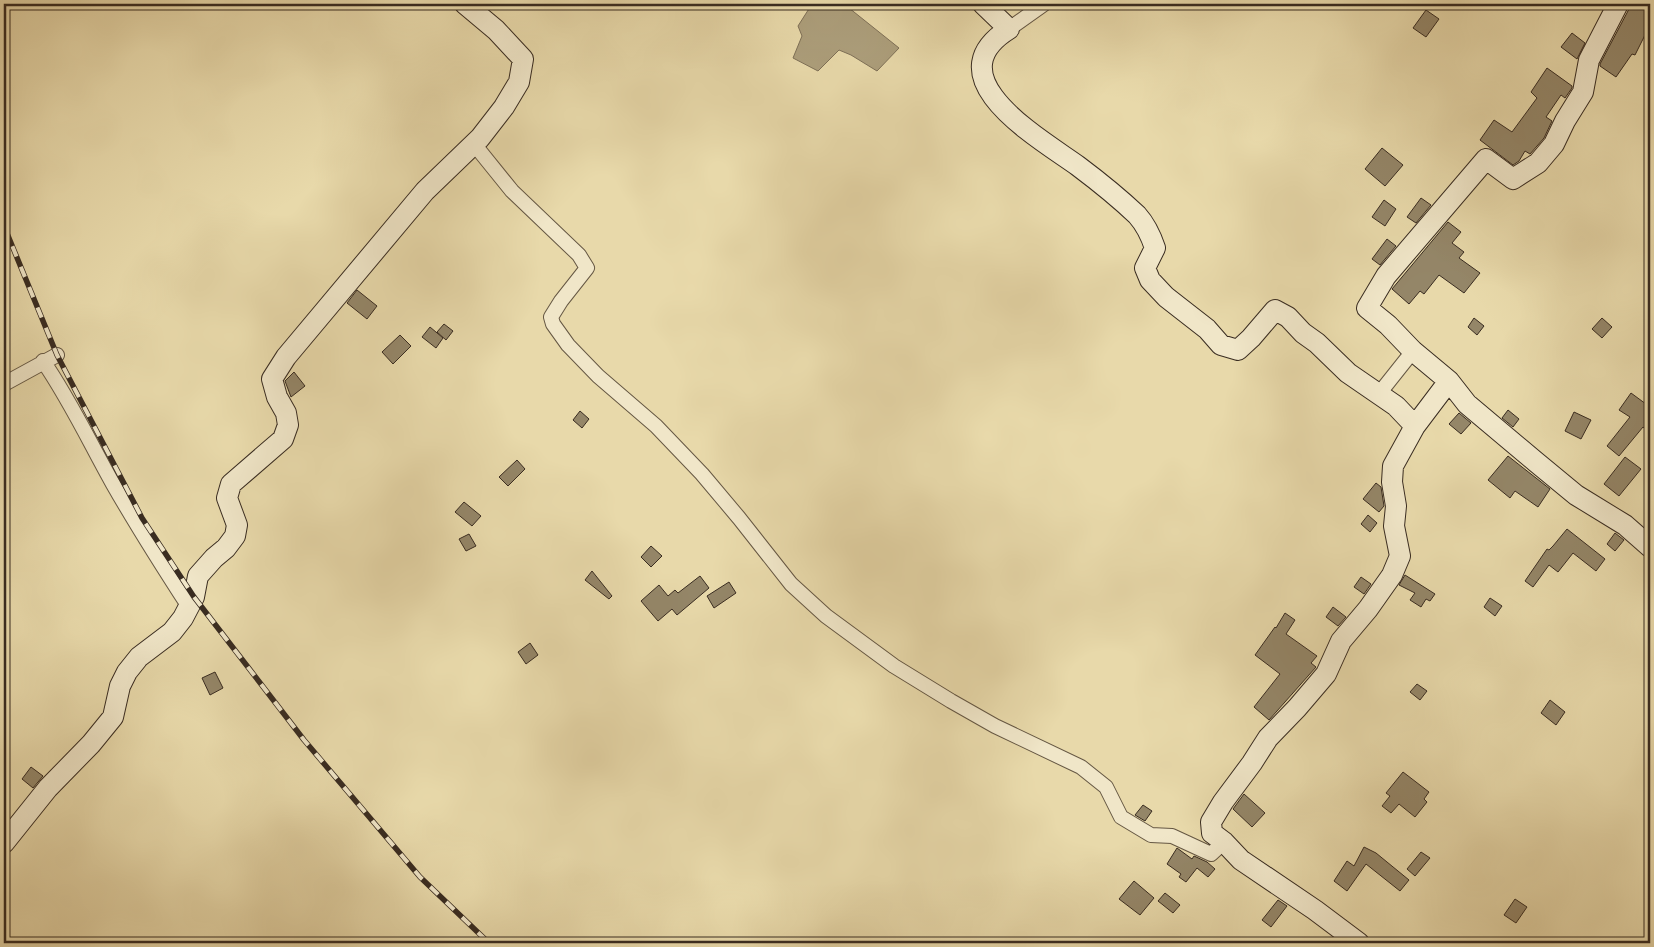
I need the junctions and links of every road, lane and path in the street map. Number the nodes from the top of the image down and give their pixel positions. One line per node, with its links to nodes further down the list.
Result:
1 (465, 4): 6 (street)
2 (983, 4): 5 (street)
3 (1044, 4): 5 (street)
4 (1618, 4): 7 (street)
5 (1009, 29): 12 (street)
6 (474, 144): 15 (street); 16 (street)
7 (1412, 351): 10 (street); 12 (street)
8 (57, 355): 9 (street)
9 (43, 361): 11 (street); 15 (street)
10 (1450, 381): 13 (street); 14 (street)
11 (4, 384)
12 (1378, 394): 13 (street)
13 (1415, 426): 16 (street)
14 (1650, 547)
15 (189, 607): 17 (street)
16 (1224, 842): 18 (street)
17 (4, 843)
18 (1359, 943)

